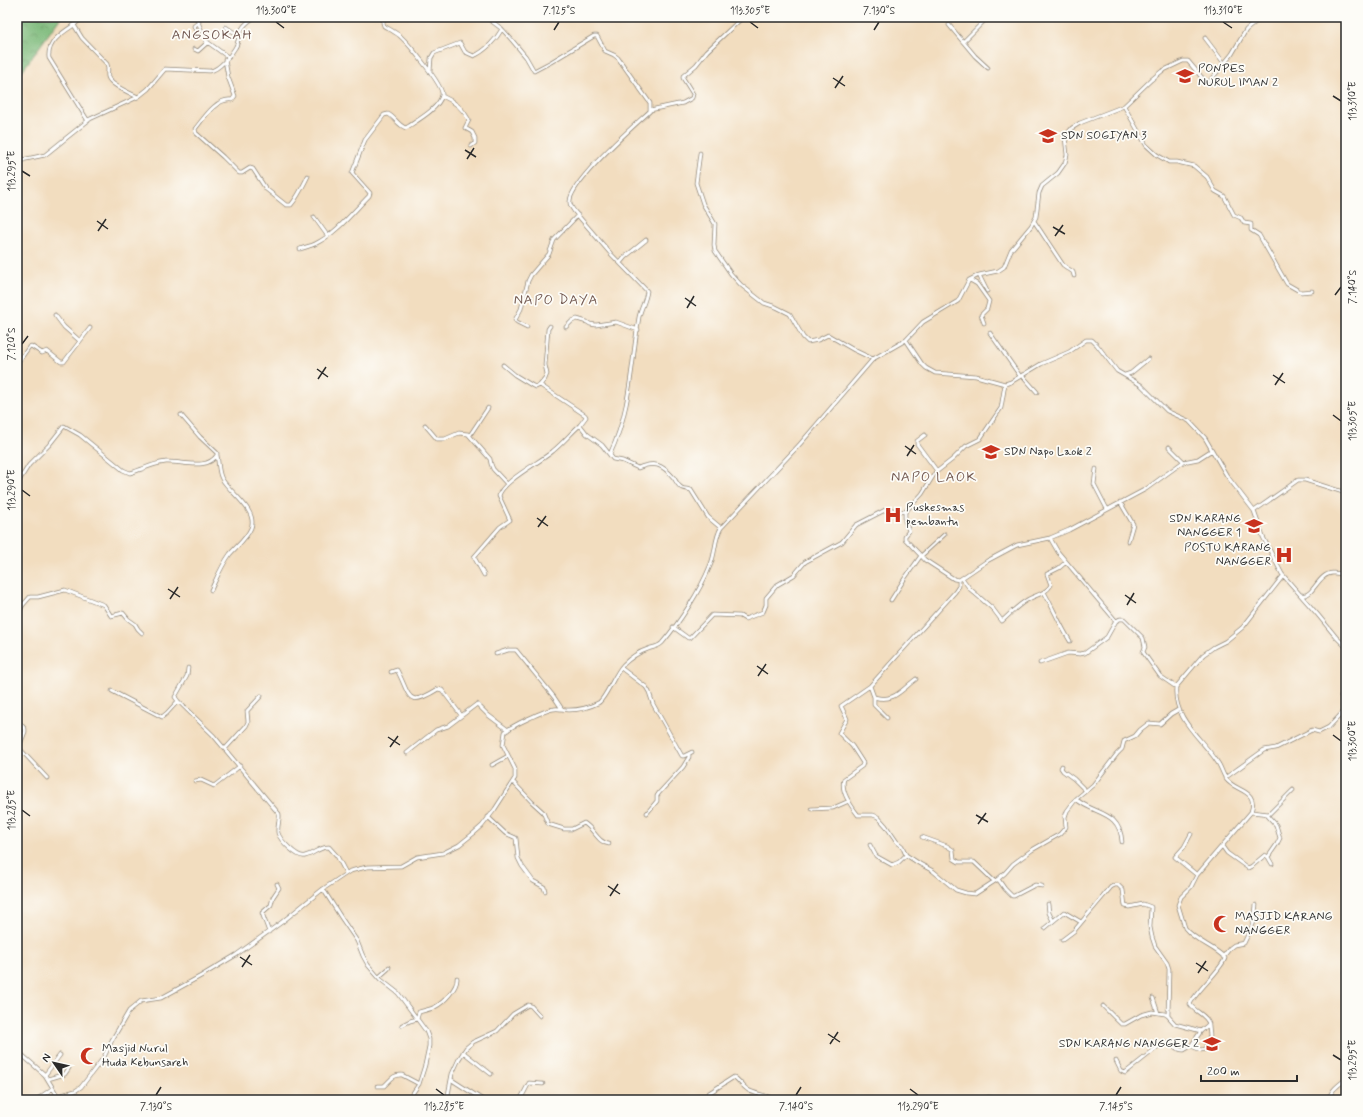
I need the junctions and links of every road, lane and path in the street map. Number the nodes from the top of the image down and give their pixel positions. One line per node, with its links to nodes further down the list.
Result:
1 (83, 17): 10 (street)
2 (196, 17): 9 (street)
3 (255, 17): 14 (street)
4 (384, 17): 26 (street)
5 (486, 17): 13 (street)
6 (743, 17): 30 (street)
7 (988, 17): 18 (street)
8 (1267, 17): 23 (street)
9 (199, 22): 15 (street); 17 (street)
10 (74, 25): 28 (street); 31 (street)
11 (949, 25): 18 (street)
12 (226, 27): 14 (street)
13 (502, 29): 26 (street); 30 (street)
14 (240, 33): 20 (street)
15 (197, 34)
16 (1205, 38): 23 (street)
17 (208, 42): 19 (street); 20 (street)
18 (963, 42): 24 (street)
19 (194, 50)
20 (228, 57): 21 (street)
21 (225, 60): 25 (street); 37 (street)
22 (220, 63): 25 (street)
23 (1224, 63): 29 (street)
24 (988, 68)
25 (217, 69): 28 (street)
26 (430, 72): 27 (street)
27 (442, 96): 32 (street); 41 (street)
28 (138, 97): 31 (street)
29 (1124, 106): 40 (street); 49 (street)
30 (650, 110): 38 (street)
31 (88, 121): 35 (street)
32 (471, 146)
33 (700, 153): 60 (street)
34 (17, 156): 35 (street)
35 (24, 160): 36 (street)
36 (17, 161)
37 (308, 176)
38 (578, 215): 44 (street); 54 (street)
39 (314, 217): 41 (street)
40 (1034, 221): 45 (street); 46 (street)
41 (327, 235): 43 (street)
42 (646, 240): 44 (street)
43 (300, 249)
44 (620, 263): 56 (street)
45 (979, 275): 47 (street); 48 (street)
46 (1074, 276)
47 (970, 280): 51 (street); 58 (street)
48 (987, 291)
49 (1312, 291)
50 (55, 315): 59 (street)
51 (984, 323)
52 (550, 326): 67 (street)
53 (566, 326): 56 (street)
54 (527, 327)
55 (90, 328): 59 (street)
56 (638, 330): 77 (street)
57 (990, 333): 65 (street)
58 (906, 340): 60 (street); 66 (street)
59 (80, 341): 62 (street)
60 (873, 359): 89 (street)
61 (1148, 359): 64 (street)
62 (17, 364)
63 (503, 365): 67 (street)
64 (1125, 375): 65 (street); 76 (street)
65 (1021, 376): 66 (street); 68 (street)
66 (1006, 384): 81 (street)
67 (540, 385): 72 (street)
68 (1037, 392)
69 (488, 408): 73 (street)
70 (181, 415): 78 (street)
71 (425, 425): 73 (street)
72 (580, 425): 77 (street); 83 (street)
73 (470, 435): 83 (street)
74 (925, 435): 81 (street)
75 (1169, 447): 79 (street)
76 (1212, 450): 79 (street); 87 (street)
77 (610, 454): 89 (street)
78 (217, 455): 82 (street); 99 (street)
79 (1184, 462): 85 (street)
80 (1096, 469): 86 (street)
81 (937, 471): 88 (street)
82 (17, 484)
83 (507, 484): 95 (street)
84 (1346, 493): 87 (street)
85 (1120, 502): 86 (street); 92 (street)
86 (1107, 509): 91 (street)
87 (1254, 511): 97 (street)
88 (905, 512): 93 (street); 107 (street)
89 (721, 528): 107 (street)
90 (945, 534): 93 (street)
91 (1050, 538): 94 (street); 98 (street)
92 (1128, 541)
93 (920, 557): 98 (street); 103 (street)
94 (1066, 562): 100 (street); 106 (street)
95 (484, 575)
96 (1346, 575): 101 (street)
97 (1283, 576): 101 (street); 118 (street)
98 (960, 579): 100 (street); 117 (street)
99 (212, 590)
100 (1044, 592): 109 (street)
101 (1300, 594): 110 (street)
102 (17, 599): 104 (street)
103 (891, 600)
104 (23, 605): 105 (street); 108 (street)
105 (17, 615)
106 (1116, 621): 112 (street); 118 (street)
107 (673, 627): 114 (street)
108 (142, 633)
109 (1070, 641)
110 (1346, 647)
111 (496, 654): 125 (street)
112 (1040, 663)
113 (188, 668): 124 (street)
114 (621, 668): 125 (street); 148 (street)
115 (391, 672): 128 (street)
116 (916, 679): 122 (street)
117 (870, 686): 122 (street); 145 (street)
118 (1176, 687): 127 (street)
119 (1346, 687): 123 (street)
120 (112, 691): 124 (street)
121 (261, 696): 132 (street)
122 (874, 696): 129 (street)
123 (1346, 700)
124 (178, 701): 132 (street)
125 (562, 709): 131 (street)
126 (1346, 709): 139 (street)
127 (1178, 710): 139 (street); 143 (street)
128 (461, 715): 131 (street); 133 (street)
129 (887, 718)
130 (17, 720): 138 (street)
131 (508, 730): 134 (street)
132 (225, 749): 136 (street)
133 (407, 753)
134 (508, 756): 135 (street); 141 (street)
135 (492, 765)
136 (240, 766): 140 (street); 160 (street)
137 (1062, 766): 143 (street)
138 (47, 778)
139 (1225, 778): 147 (street)
140 (195, 781)
141 (514, 782): 150 (street); 154 (street)
142 (1293, 790): 149 (street)
143 (1086, 791): 144 (street)
144 (1076, 799): 153 (street); 162 (street)
145 (849, 801): 146 (street); 157 (street)
146 (811, 809)
147 (1251, 812): 149 (street); 156 (street)
148 (647, 813)
149 (1267, 815): 158 (street)
150 (488, 817): 160 (street); 167 (street)
151 (1191, 834): 161 (street)
152 (922, 837): 163 (street)
153 (1122, 842)
154 (609, 844)
155 (870, 845): 157 (street)
156 (1222, 846): 158 (street); 161 (street)
157 (906, 855): 163 (street)
158 (1268, 857): 159 (street)
159 (1272, 864)
160 (346, 873): 166 (street)
161 (1197, 875): 175 (street)
162 (998, 879): 163 (street); 165 (street)
163 (994, 881)
164 (277, 884): 173 (street)
165 (1042, 886)
166 (323, 889): 173 (street); 178 (street)
167 (545, 891)
168 (1048, 904): 170 (street)
169 (1256, 905): 175 (street)
170 (1053, 921): 171 (street); 172 (street)
171 (1081, 922): 174 (street); 185 (street)
172 (1045, 928)
173 (269, 932): 205 (street)
174 (1062, 940)
175 (1223, 957): 187 (street)
176 (389, 967): 178 (street)
177 (1346, 970): 181 (street)
178 (379, 977): 186 (street)
179 (457, 978): 186 (street)
180 (1153, 998): 183 (street)
181 (1346, 1003)
182 (1102, 1006): 183 (street)
183 (1158, 1013): 185 (street)
184 (540, 1016): 192 (street)
185 (1168, 1016): 189 (street)
186 (417, 1019): 188 (street); 201 (street)
187 (1209, 1024): 189 (street); 190 (street)
188 (402, 1025)
189 (1201, 1031): 190 (street)
190 (1191, 1046): 194 (street)
191 (17, 1048): 197 (street)
192 (463, 1052): 196 (street); 200 (street)
193 (60, 1055): 197 (street)
194 (1116, 1061)
195 (69, 1068): 198 (street)
196 (491, 1074)
197 (44, 1075): 198 (street)
198 (48, 1079): 204 (street)
199 (1346, 1079): 216 (street)
200 (452, 1080): 209 (street); 210 (street)
201 (420, 1084): 203 (street); 208 (street)
202 (543, 1084): 211 (street)
203 (377, 1086)
204 (53, 1088): 205 (street); 206 (street)
205 (58, 1096): 207 (street)
206 (36, 1100)
207 (60, 1100)
208 (408, 1100)
209 (447, 1100)
210 (482, 1100)
211 (520, 1100)
212 (702, 1100): 213 (street)
213 (774, 1100)
214 (984, 1100): 215 (street)
215 (996, 1100)
216 (1329, 1100)

